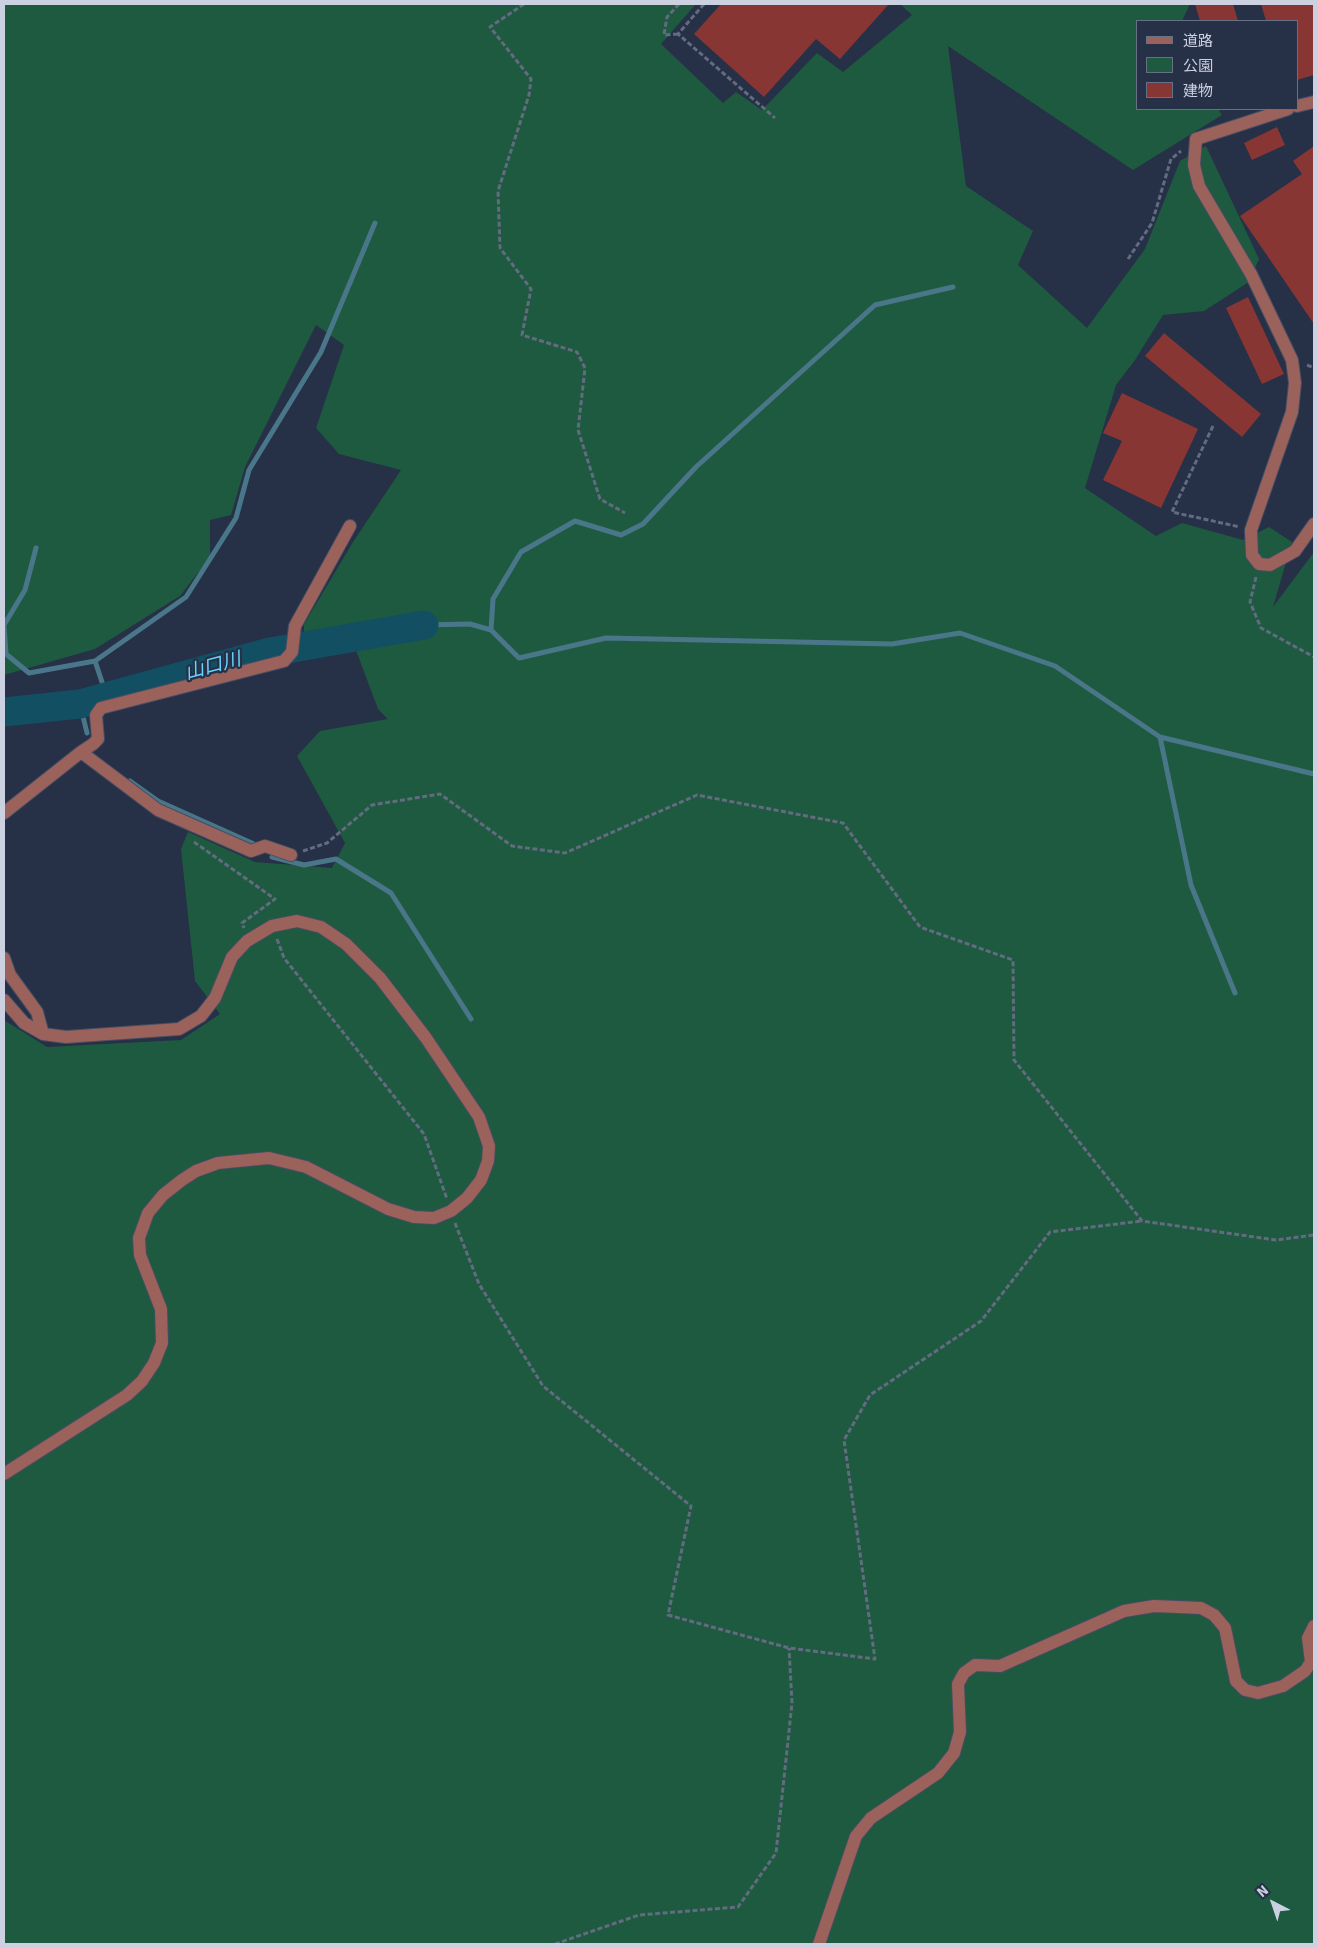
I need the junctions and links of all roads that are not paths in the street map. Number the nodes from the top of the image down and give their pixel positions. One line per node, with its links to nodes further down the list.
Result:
1 (1314, 102): 2 (street)
2 (1298, 106)
3 (1285, 110): 4 (street)
4 (1314, 524)
5 (350, 526): 6 (street)
6 (81, 752): 7 (street); 8 (street)
7 (4, 813)
8 (291, 855)
9 (4, 958): 11 (street)
10 (4, 1000): 11 (street)
11 (43, 1034): 12 (street)
12 (4, 1474)
13 (1314, 1626): 14 (street)
14 (819, 1944)

